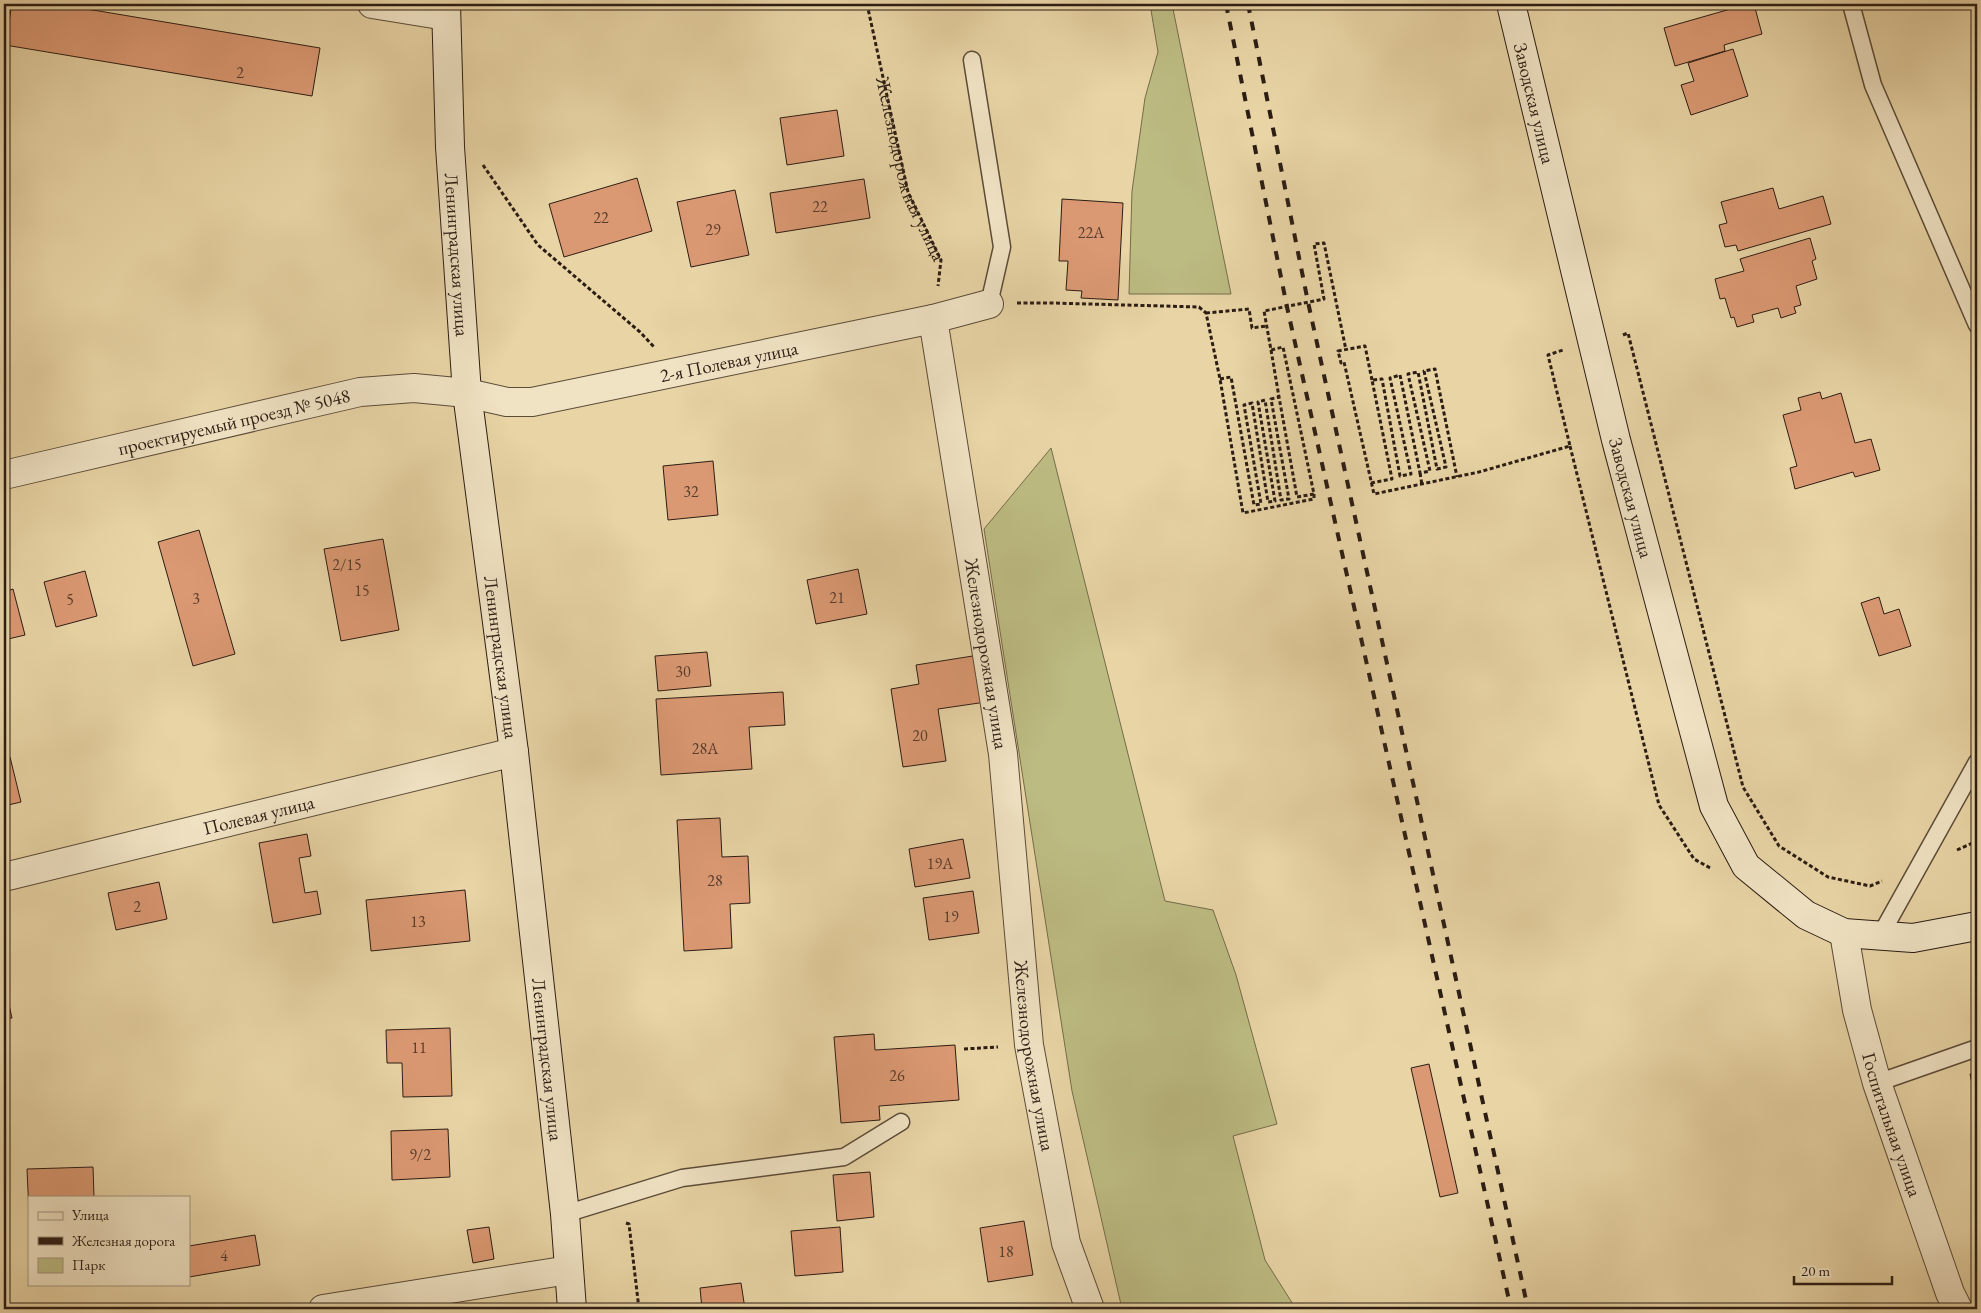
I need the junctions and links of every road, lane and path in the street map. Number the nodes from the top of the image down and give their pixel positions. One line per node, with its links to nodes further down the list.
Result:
1 (372, 4): 5 (street)
2 (867, 4): 10 (path, Железнодорожная улица)
3 (1511, 4): 13 (street, Заводская улица)
4 (1851, 4): 11 (lane)
5 (446, 10): 19 (street, Ленинградская улица)
6 (972, 60): 8 (lane)
7 (480, 161): 16 (path)
8 (989, 304): 9 (path); 10 (street, 2-я Полевая улица)
9 (1206, 313): 12 (path); 17 (path)
10 (933, 319): 16 (street, 2-я Полевая улица); 47 (street, Железнодорожная улица)
11 (1977, 325)
12 (1266, 326): 14 (path); 15 (path)
13 (1592, 342): 21 (path); 33 (street, Заводская улица); 34 (path)
14 (1272, 350): 20 (path); 27 (path)
15 (1346, 350): 18 (path); 25 (path)
16 (676, 371): 19 (street, 2-я Полевая улица)
17 (1220, 379): 28 (path); 29 (path)
18 (1372, 380): 22 (path); 25 (path)
19 (466, 393): 23 (street, проектируемый проезд № 5048); 30 (street, Ленинградская улица)
20 (1279, 397): 27 (path); 28 (path)
21 (1570, 446): 24 (path); 33 (path)
22 (1420, 473): 24 (path); 26 (path)
23 (4, 475)
24 (1456, 478): 26 (path)
25 (1371, 483): 26 (path)
26 (1422, 484)
27 (1314, 494): 29 (path)
28 (1268, 502): 29 (path)
29 (1269, 508)
30 (514, 752): 35 (street, Полевая улица); 42 (street, Ленинградская улица)
31 (1977, 762): 34 (lane)
32 (1977, 841): 34 (path)
33 (1746, 866): 37 (street, Заводская улица)
34 (1919, 866): 38 (lane)
35 (4, 877)
36 (1977, 926): 38 (street)
37 (1844, 933): 38 (street); 40 (street, Госпитальная улица)
38 (1880, 936)
39 (1977, 1048): 40 (lane)
40 (1877, 1083): 48 (street, Госпитальная улица)
41 (901, 1122): 42 (lane)
42 (577, 1210): 43 (street, Ленинградская улица); 46 (path)
43 (569, 1270): 44 (street); 45 (street, Ленинградская улица)
44 (323, 1309)
45 (572, 1309)
46 (639, 1309)
47 (1090, 1309)
48 (1958, 1309)

